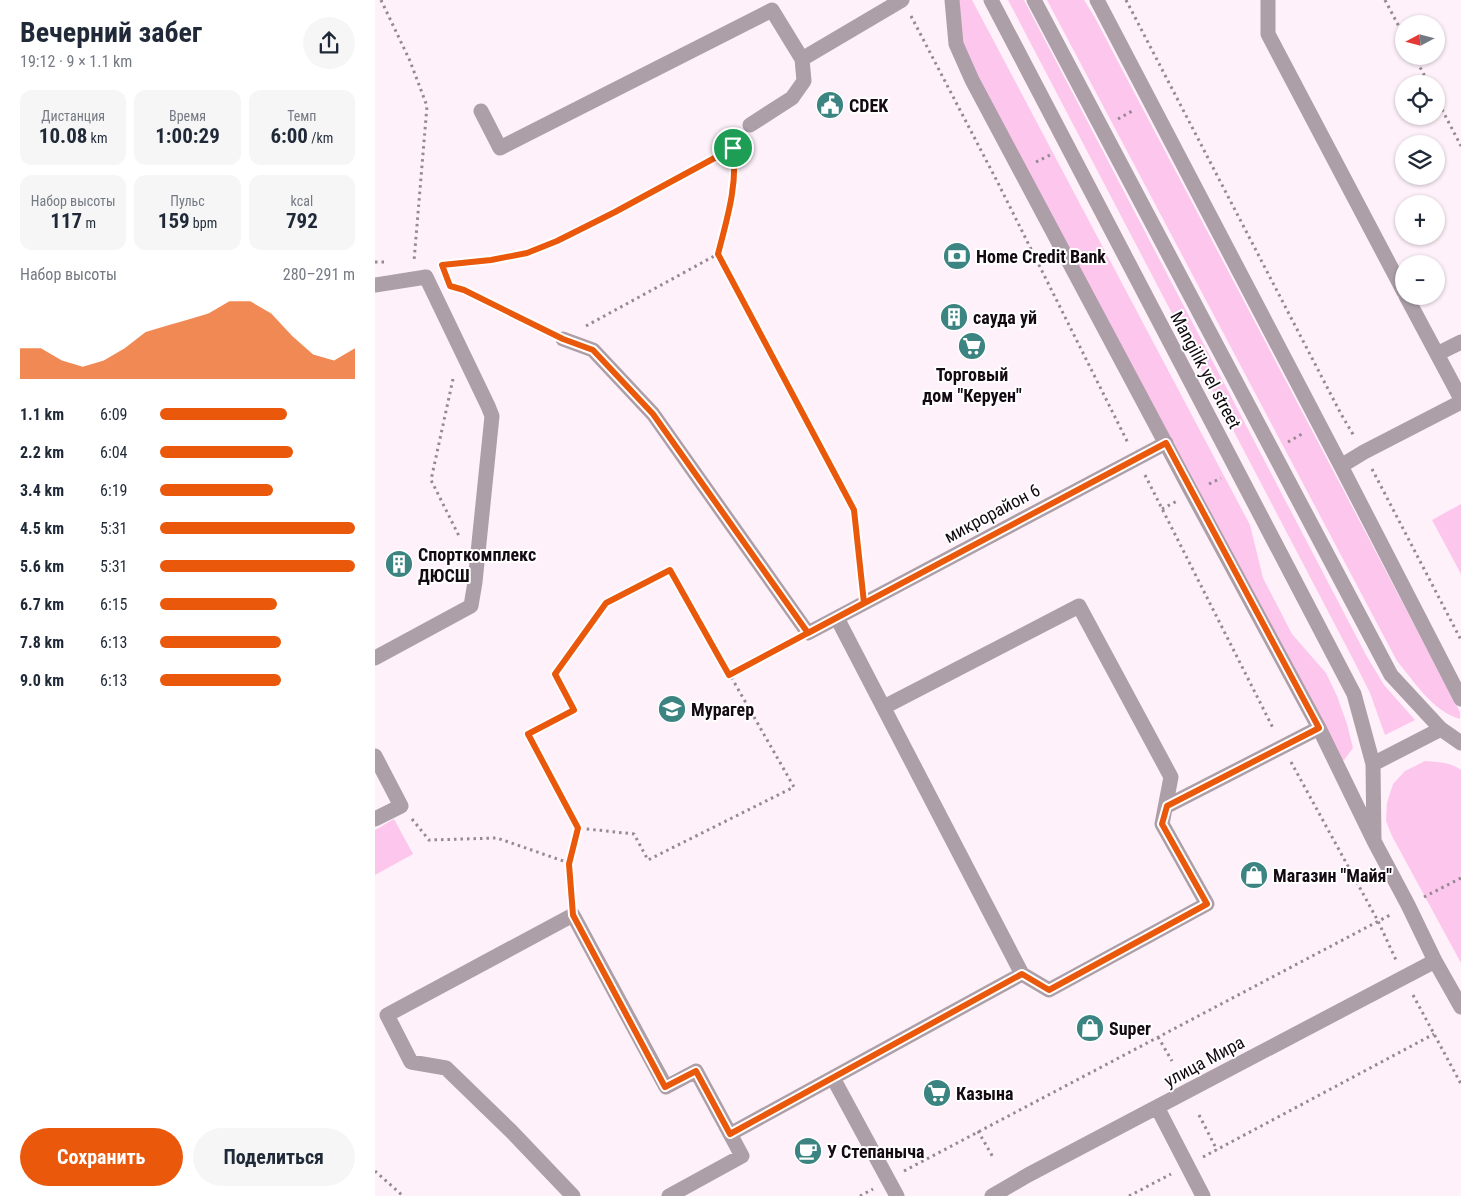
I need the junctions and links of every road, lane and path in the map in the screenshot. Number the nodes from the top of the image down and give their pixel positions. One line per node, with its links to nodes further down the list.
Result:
1 (381, 0): 21 (path)
2 (952, 0): 34 (street)
3 (991, 0): 52 (street, Mangilik yel street)
4 (1034, 0): 48 (street, Mangilik yel street)
5 (1097, 0): 37 (street)
6 (1126, 0): 35 (path)
7 (1268, 0): 25 (street)
8 (1385, 0): 11 (path)
9 (905, 4): 12 (street); 36 (path)
10 (769, 5): 12 (street); 13 (street)
11 (1395, 19)
12 (802, 60): 15 (street)
13 (481, 111)
14 (1445, 115): 16 (path)
15 (751, 125): 17 (path)
16 (1461, 146)
17 (733, 148): 18 (path); 23 (path)
18 (718, 254): 29 (path); 39 (path)
19 (375, 262): 20 (path)
20 (385, 262)
21 (413, 264)
22 (432, 264): 23 (path)
23 (442, 265): 24 (path)
24 (445, 272)
25 (1395, 275)
26 (447, 279): 29 (path)
27 (375, 285): 43 (street)
28 (1411, 305): 31 (street)
29 (563, 339): 41 (street)
30 (1461, 342): 31 (street)
31 (1437, 354): 33 (street)
32 (454, 376): 38 (path)
33 (1461, 401): 35 (street)
34 (1166, 443): 36 (street, микрорайон 6); 47 (street)
35 (1364, 452): 37 (street); 42 (path)
36 (1136, 458): 39 (street, микрорайон 6); 50 (path)
37 (1341, 466): 45 (street)
38 (460, 538)
39 (864, 603): 40 (street, микрорайон 6)
40 (837, 618): 41 (street, микрорайон 6); 46 (street)
41 (808, 633): 44 (path)
42 (1461, 640)
43 (375, 658)
44 (729, 675): 56 (path); 56 (path)
45 (1461, 699)
46 (884, 707): 54 (street); 64 (street)
47 (1319, 728): 50 (street); 57 (street)
48 (1441, 729): 49 (street, Mangilik yel street); 52 (street)
49 (1461, 743)
50 (1283, 748): 54 (street); 62 (path)
51 (375, 756): 53 (street)
52 (1373, 764): 57 (street, Mangilik yel street)
53 (401, 806): 55 (street); 58 (path)
54 (1167, 806): 64 (street)
55 (375, 819)
56 (578, 828): 58 (path)
57 (1374, 841): 60 (street, Mangilik yel street)
58 (569, 864): 61 (path)
59 (1461, 878): 60 (path)
60 (1408, 905): 62 (path); 63 (street, Mangilik yel street)
61 (573, 915): 75 (street); 82 (street)
62 (1378, 921): 65 (path); 68 (path)
63 (1435, 961): 65 (street, улица Мира); 66 (street, Mangilik yel street)
64 (1022, 974): 70 (street)
65 (1404, 978): 67 (path); 72 (street, улица Мира)
66 (1461, 1007)
67 (1434, 1034): 71 (path); 76 (path)
68 (1158, 1037): 69 (path); 74 (path)
69 (1172, 1061)
70 (833, 1078): 75 (street); 80 (street)
71 (1461, 1084)
72 (1157, 1107): 78 (street); 86 (street, улица Мира)
73 (1199, 1115): 76 (path)
74 (978, 1131): 77 (path); 80 (path)
75 (730, 1134): 83 (street)
76 (1217, 1150): 78 (path)
77 (994, 1159)
78 (1187, 1166): 87 (path); 88 (street)
79 (375, 1170): 81 (path)
80 (889, 1180): 84 (path); 85 (street)
81 (403, 1196)
82 (573, 1196)
83 (669, 1196)
84 (860, 1196)
85 (897, 1196)
86 (992, 1196)
87 (1129, 1196)
88 (1203, 1196)

